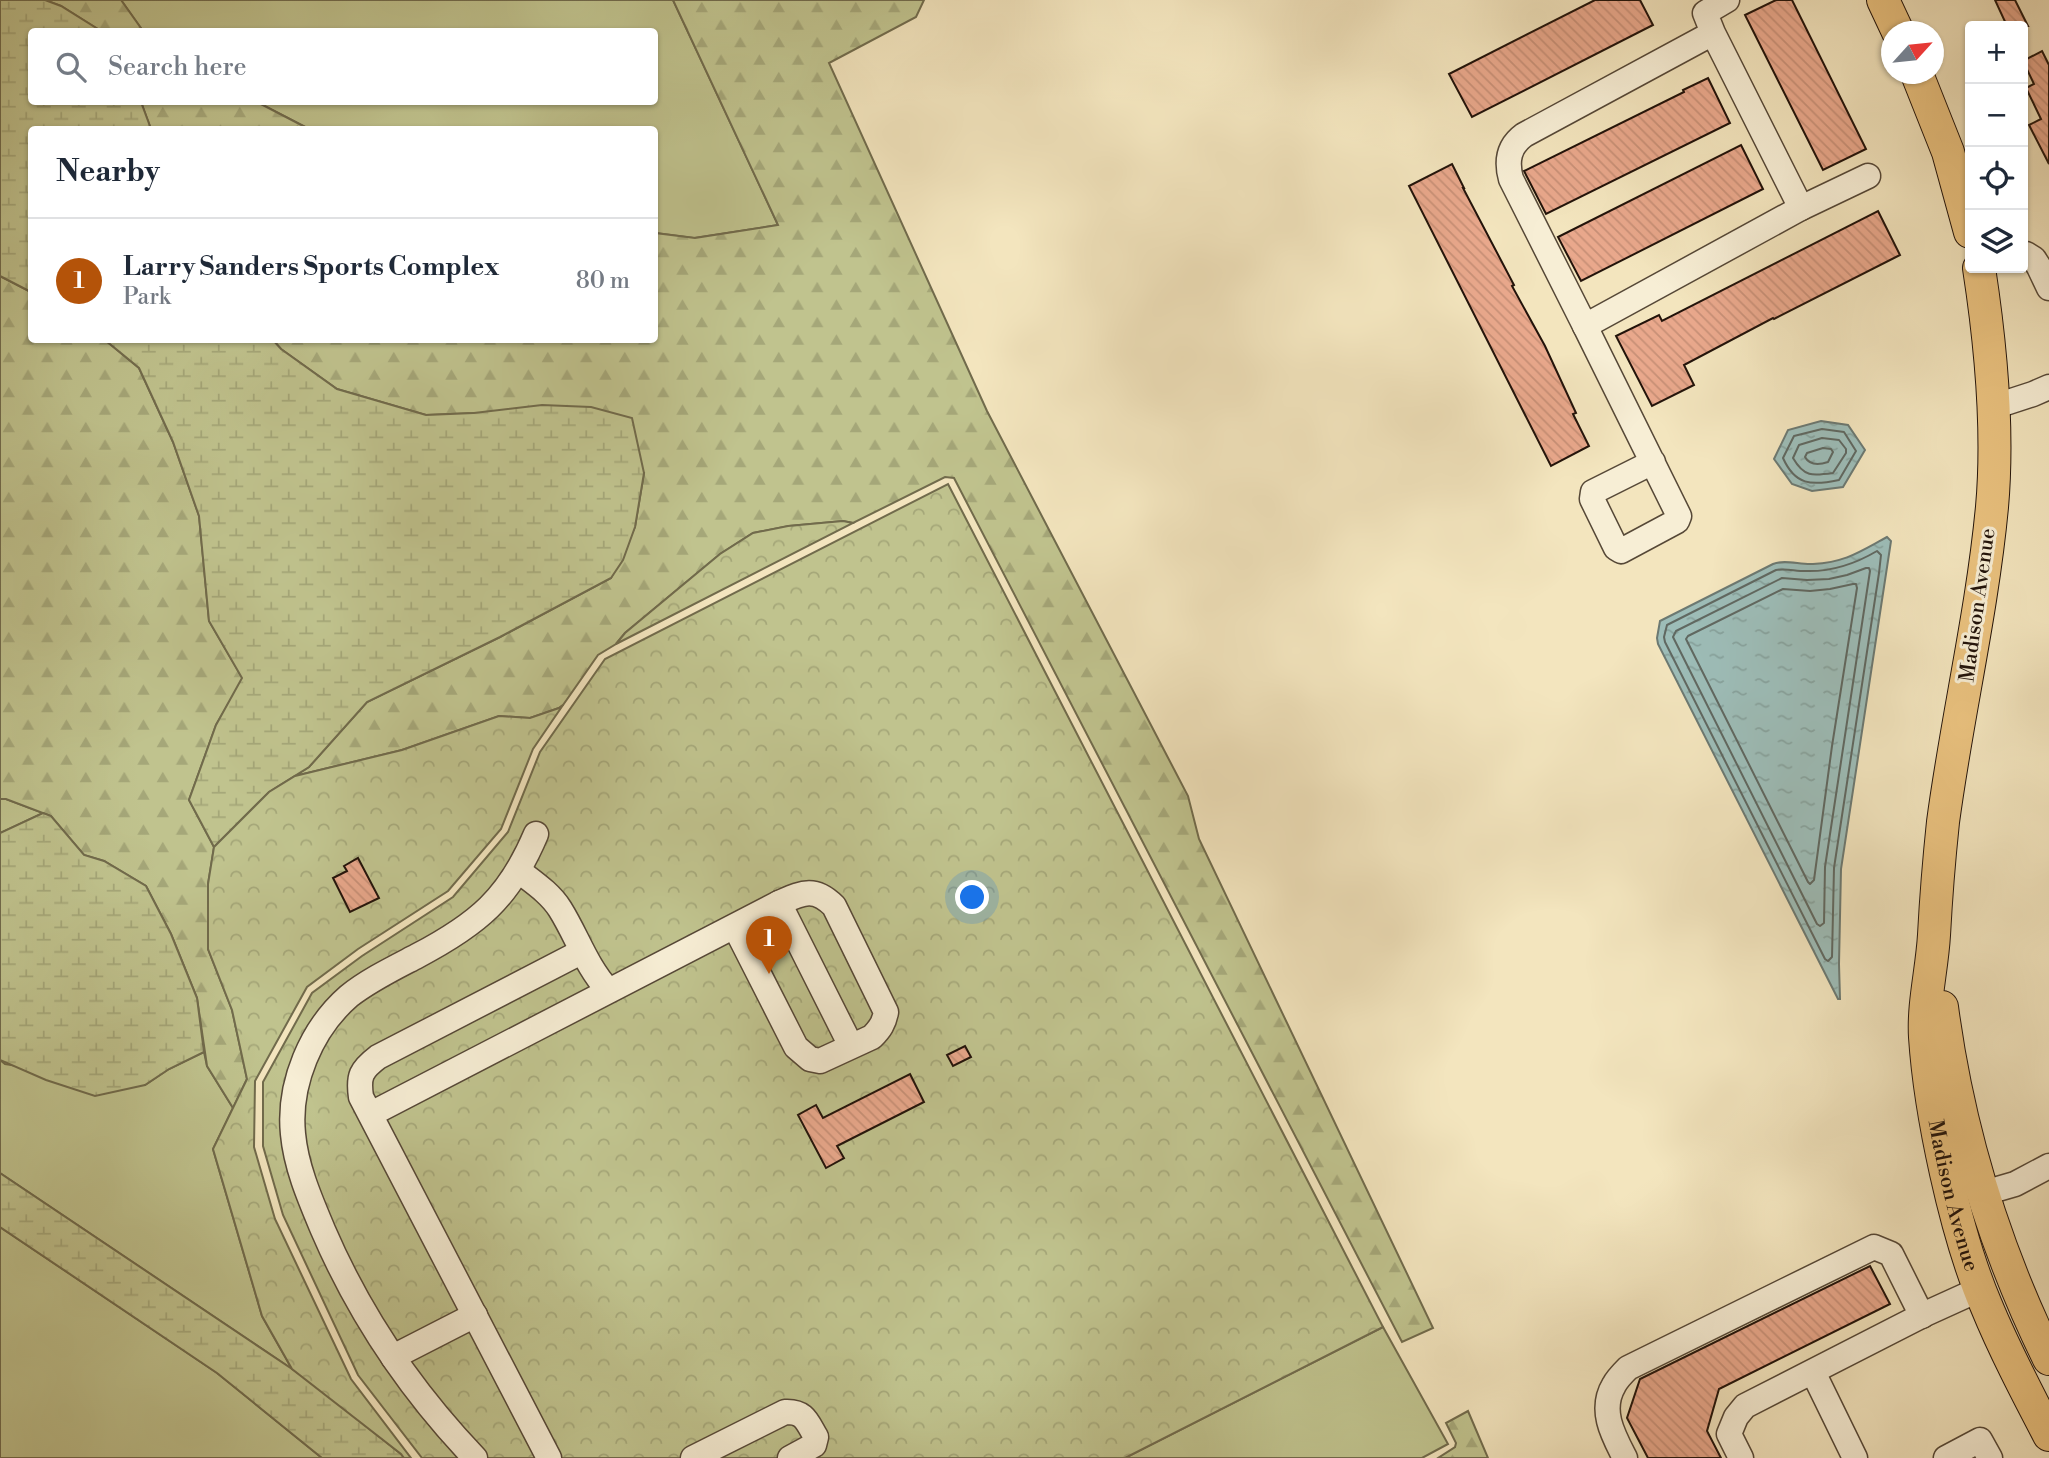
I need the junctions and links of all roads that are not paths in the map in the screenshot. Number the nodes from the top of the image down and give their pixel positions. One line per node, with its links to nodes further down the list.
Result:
1 (1727, 0): 3 (street)
2 (1883, 0): 4 (main road)
3 (1705, 15): 7 (street); 12 (street)
4 (1893, 21)
5 (1921, 84): 8 (main road)
6 (1868, 176): 7 (street)
7 (1801, 208): 12 (street)
8 (1965, 214)
9 (2028, 255): 11 (street)
10 (1980, 273): 14 (main road, Madison Avenue)
11 (2049, 289)
12 (1585, 326): 15 (street)
13 (2049, 387): 14 (street)
14 (1993, 407): 20 (main road, Madison Avenue)
15 (1653, 462)
16 (536, 834): 17 (street)
17 (519, 871): 21 (street); 31 (street)
18 (779, 904): 19 (street); 23 (street); 23 (street)
19 (735, 927): 22 (street); 23 (street)
20 (1934, 941): 26 (main road, Madison Avenue); 27 (main road, Madison Avenue)
21 (581, 952): 22 (street); 24 (street)
22 (608, 990): 24 (street)
23 (851, 1046)
24 (370, 1114): 28 (street)
25 (2046, 1175): 26 (street)
26 (1984, 1193): 30 (main road, Madison Avenue)
27 (1980, 1289): 29 (street); 34 (main road, Madison Avenue)
28 (475, 1315): 31 (street); 36 (street)
29 (1922, 1316): 33 (street); 39 (street)
30 (2042, 1325): 32 (main road, Madison Avenue)
31 (393, 1357): 35 (street)
32 (2049, 1359)
33 (1813, 1372): 40 (street); 41 (street)
34 (2049, 1435)
35 (475, 1458)
36 (549, 1458)
37 (693, 1458): 38 (street)
38 (790, 1458)
39 (1625, 1458)
40 (1741, 1458)
41 (1855, 1458)
42 (1946, 1458): 43 (street)
43 (1990, 1458)

